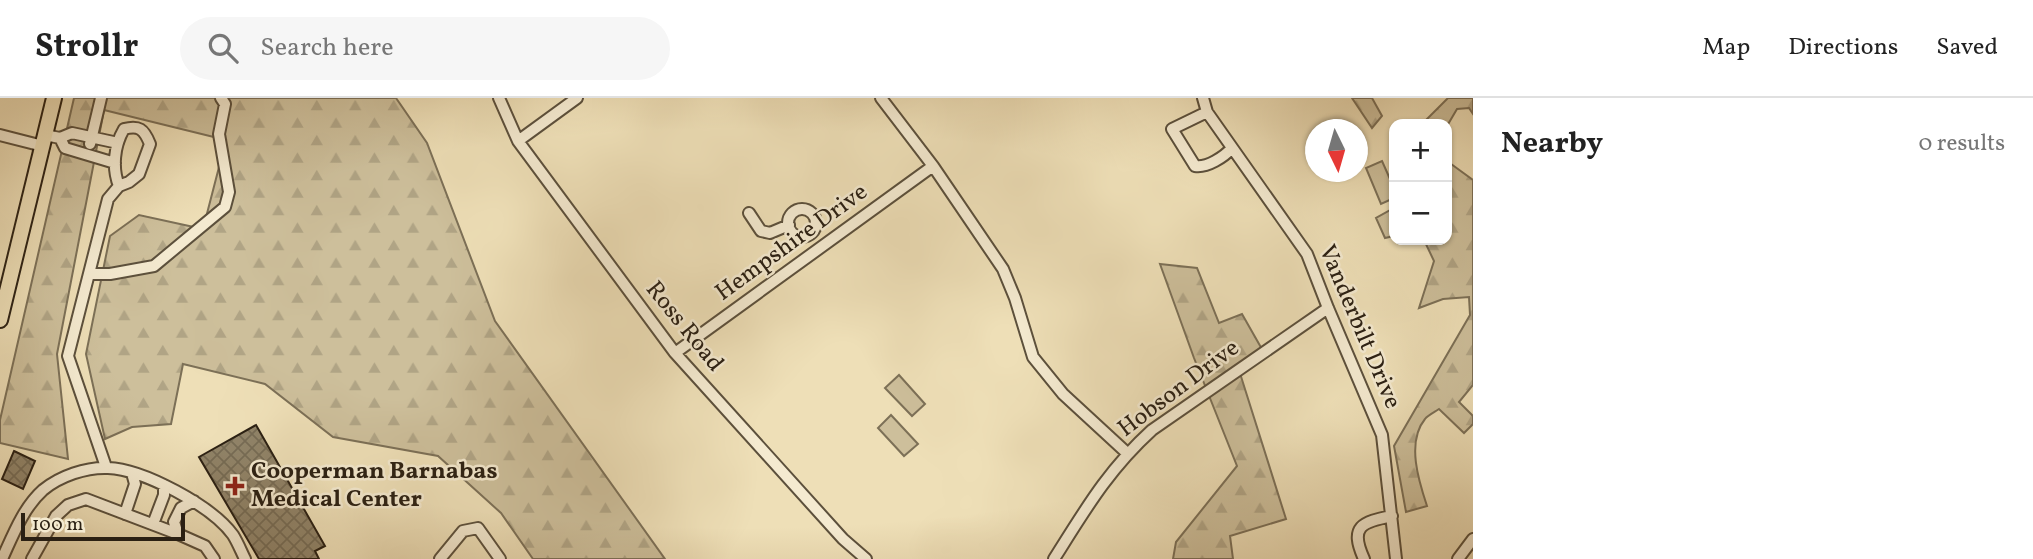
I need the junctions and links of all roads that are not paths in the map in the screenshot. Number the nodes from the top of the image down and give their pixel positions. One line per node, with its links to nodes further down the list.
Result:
1 (54, 98): 11 (main road)
2 (101, 98): 10 (street)
3 (221, 98): 23 (street)
4 (499, 98): 12 (street, Ross Road)
5 (577, 98): 12 (street)
6 (881, 98): 17 (street)
7 (1203, 98): 8 (street, Vanderbilt Drive)
8 (1207, 112): 14 (street, Vanderbilt Drive); 14 (street)
9 (0, 135): 11 (street)
10 (92, 138): 11 (street); 13 (street); 15 (street)
11 (49, 140): 15 (street); 25 (main road)
12 (518, 141): 26 (street, Ross Road)
13 (118, 143): 16 (street); 18 (street)
14 (1232, 148): 24 (street, Vanderbilt Drive)
15 (88, 154): 16 (street)
16 (115, 163): 18 (street)
17 (933, 166): 22 (street, Hempshire Drive); 27 (street)
18 (119, 186): 23 (street)
19 (749, 213): 20 (street)
20 (789, 225): 21 (street); 21 (street)
21 (812, 233): 22 (street)
22 (822, 247): 26 (street, Hempshire Drive)
23 (89, 274): 28 (street)
24 (1328, 307): 27 (street, Hobson Drive); 33 (street, Vanderbilt Drive)
25 (0, 320)
26 (675, 353): 43 (street, Ross Road)
27 (1127, 453): 44 (street, Hobson Drive)
28 (106, 467): 29 (street); 37 (street)
29 (132, 473): 30 (street); 32 (street)
30 (164, 485): 31 (street); 34 (street)
31 (194, 501): 35 (street); 40 (street)
32 (125, 514): 34 (street); 38 (street)
33 (1392, 516): 45 (street); 46 (street, Vanderbilt Drive)
34 (153, 524): 35 (street)
35 (178, 534): 39 (street)
36 (1473, 539): 47 (street)
37 (2, 559)
38 (32, 559)
39 (214, 559)
40 (245, 559)
41 (440, 559): 42 (street)
42 (500, 559)
43 (866, 559)
44 (1054, 559)
45 (1364, 559)
46 (1396, 559)
47 (1458, 559)

